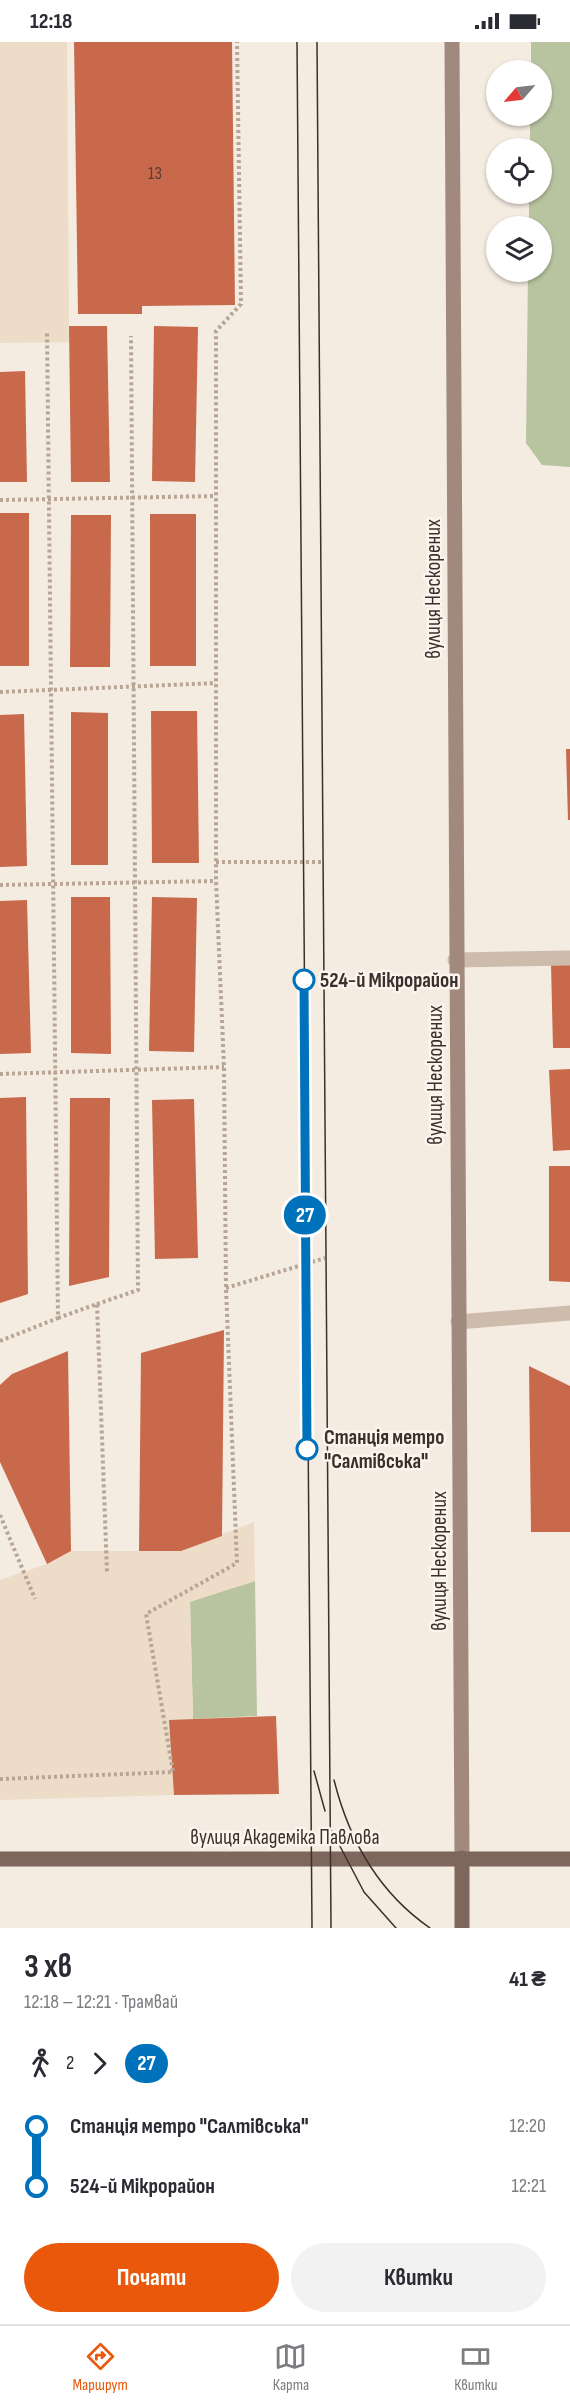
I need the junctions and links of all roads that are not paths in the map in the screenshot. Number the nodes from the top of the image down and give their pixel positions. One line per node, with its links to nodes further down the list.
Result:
1 (452, 42): 3 (main road, вулиця Нескорених)
2 (570, 958): 3 (lane)
3 (455, 960): 5 (main road, вулиця Нескорених)
4 (570, 1313): 5 (lane)
5 (458, 1322): 6 (main road, вулиця Нескорених)
6 (462, 1858): 7 (main road, вулиця Академіка Павлова); 8 (main road, вулиця Академіка Павлова); 9 (main road, вулиця Нескорених)
7 (0, 1859)
8 (570, 1859)
9 (462, 1928)

